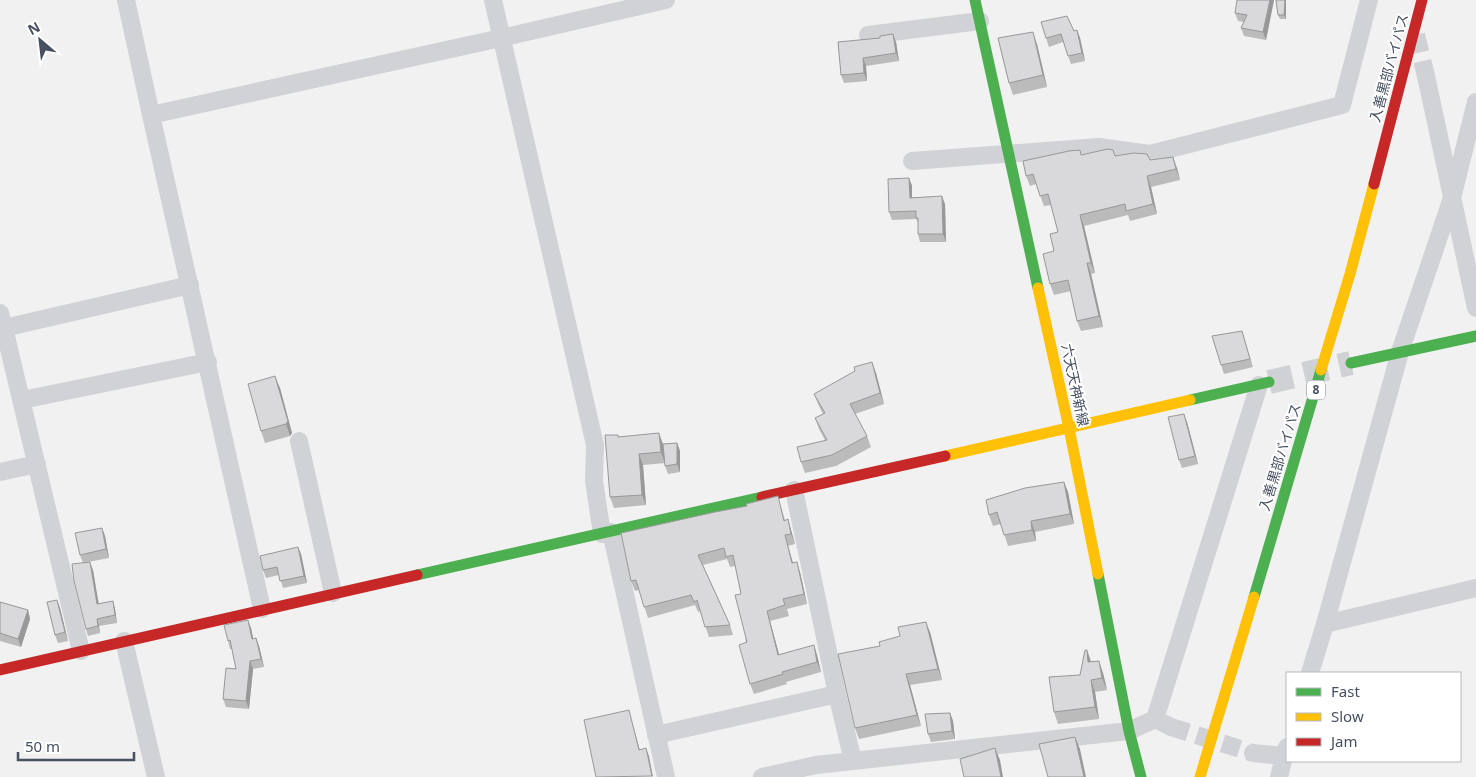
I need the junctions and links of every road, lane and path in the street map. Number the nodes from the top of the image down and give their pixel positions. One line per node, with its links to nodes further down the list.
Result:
1 (126, 0): 12 (street)
2 (493, 0): 9 (street)
3 (666, 0): 9 (street)
4 (975, 0): 7 (main road, 六天天神新線)
5 (1369, 0): 13 (street)
6 (1422, 0): 51 (main road, 入善黒部バイパス / 8)
7 (980, 21): 8 (street); 13 (main road, 六天天神新線)
8 (868, 35)
9 (501, 38): 12 (street); 30 (street)
10 (1426, 76): 15 (street)
11 (1476, 102): 15 (street)
12 (151, 115): 16 (street)
13 (1009, 154): 14 (street); 25 (main road, 六天天神新線)
14 (912, 161)
15 (1452, 198): 17 (street); 20 (street)
16 (190, 285): 18 (street); 21 (street)
17 (1476, 308)
18 (1, 323): 24 (street)
19 (1476, 336): 20 (main road)
20 (1400, 352): 22 (main road); 34 (street)
21 (208, 362): 24 (street); 33 (street)
22 (1351, 363)
23 (1264, 383): 25 (main road); 40 (street)
24 (22, 400): 27 (street)
25 (1069, 428): 29 (main road); 42 (main road, 六天天神新線)
26 (299, 441): 32 (street)
27 (36, 464): 28 (street); 36 (street)
28 (0, 472)
29 (794, 490): 30 (main road); 39 (street)
30 (607, 533): 32 (main road); 43 (street)
31 (1476, 588): 34 (street)
32 (333, 593): 33 (main road)
33 (262, 609): 35 (main road)
34 (1325, 624): 38 (street)
35 (124, 641): 36 (main road); 47 (street)
36 (81, 651): 37 (main road)
37 (0, 670)
38 (1310, 672)
39 (837, 694): 43 (street); 46 (street)
40 (1155, 719): 41 (street); 42 (street)
41 (1171, 727)
42 (1129, 731): 46 (street); 50 (main road, 六天天神新線)
43 (656, 735): 48 (street)
44 (1286, 751): 45 (street); 52 (street)
45 (1253, 753)
46 (854, 761): 49 (street)
47 (156, 777)
48 (666, 777)
49 (762, 777)
50 (1141, 777)
51 (1200, 777)
52 (1279, 777)

